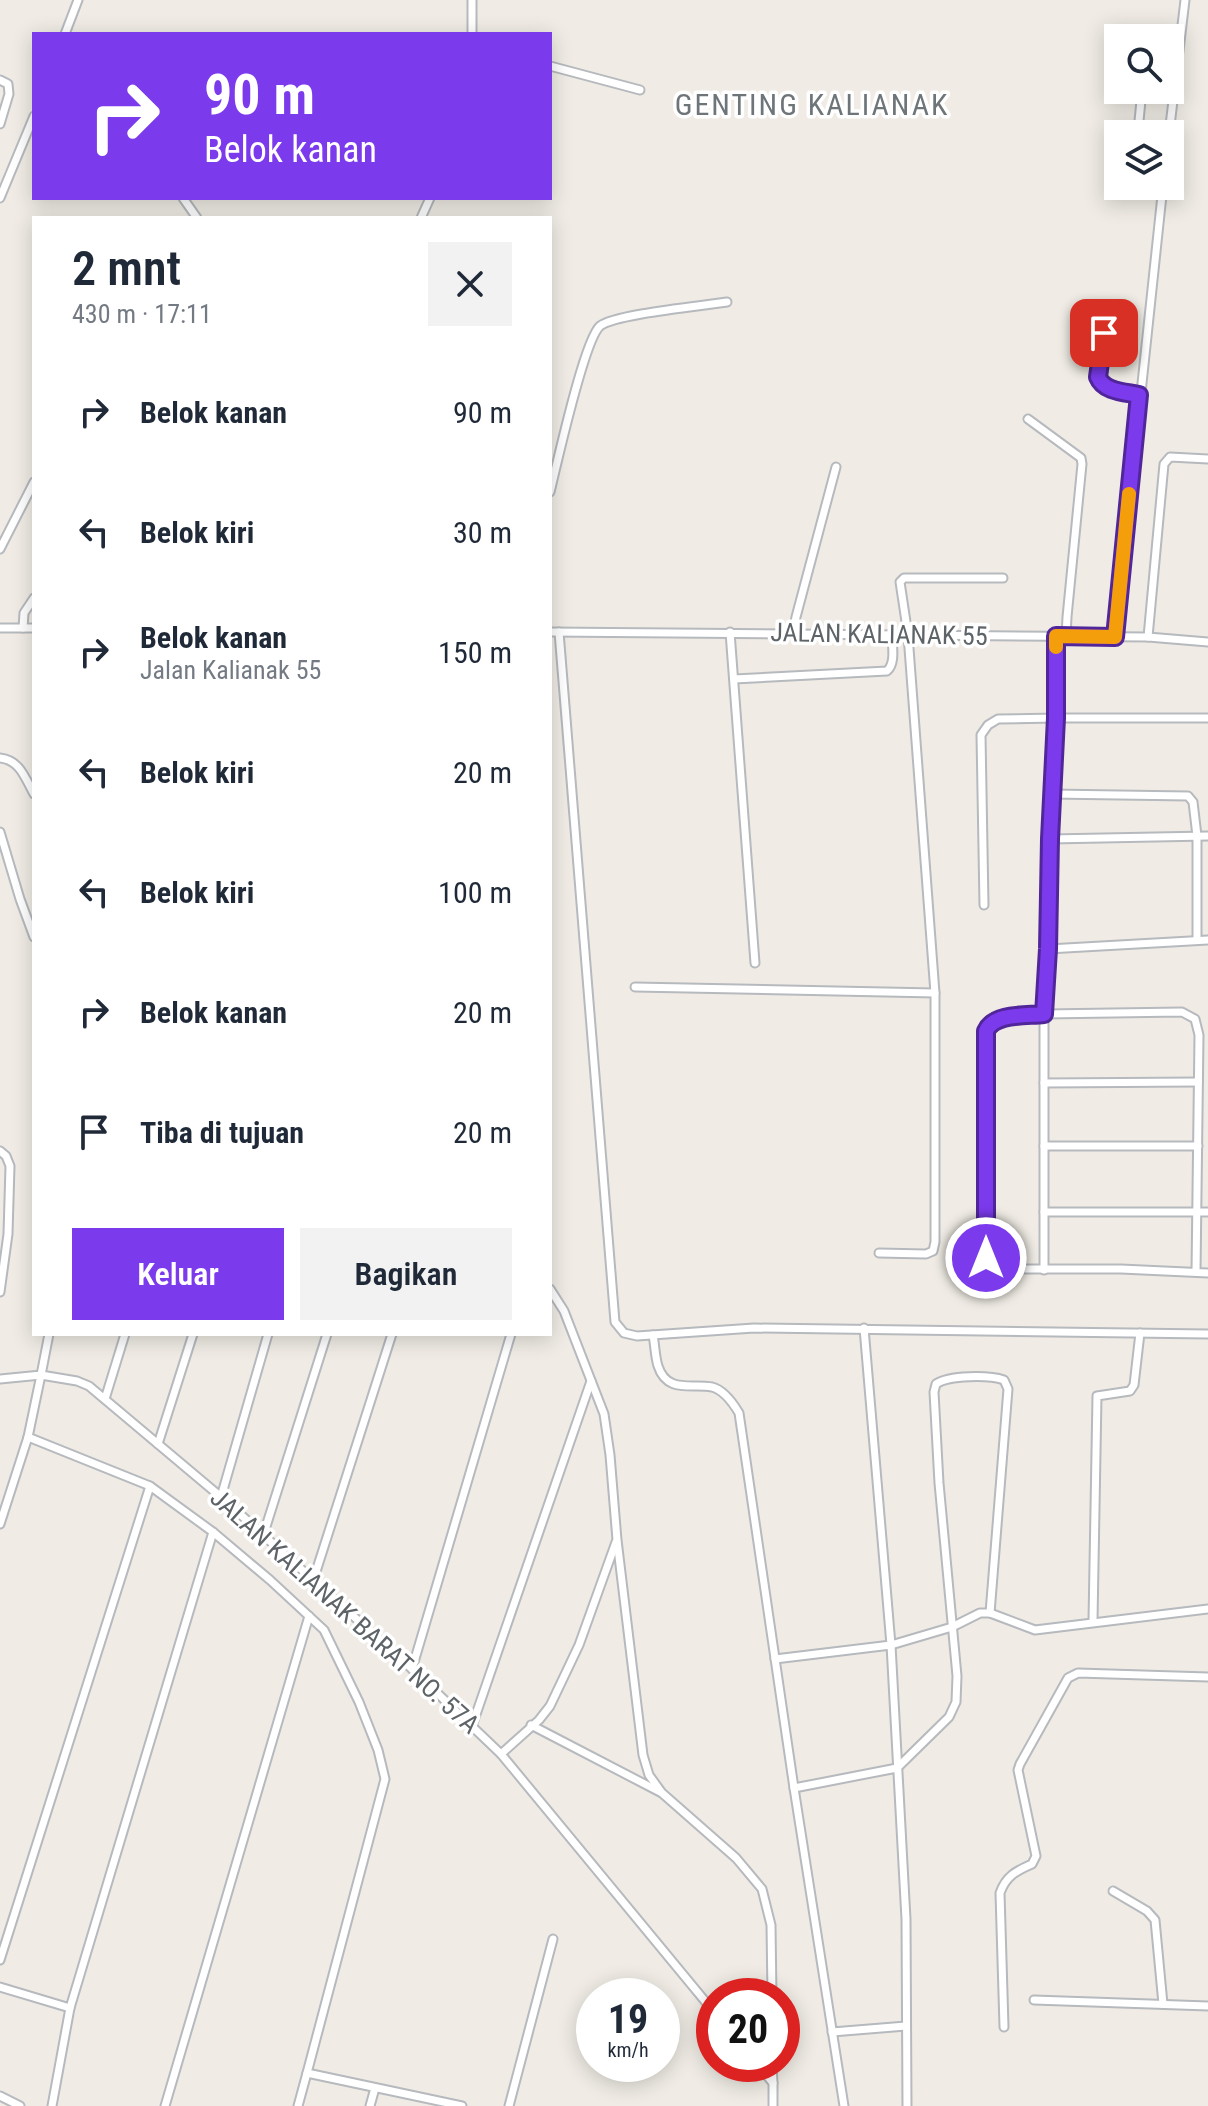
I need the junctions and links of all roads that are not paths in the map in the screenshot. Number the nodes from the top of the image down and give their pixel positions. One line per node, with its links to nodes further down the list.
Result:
1 (78, 0): 4 (lane)
2 (472, 0): 5 (lane)
3 (1185, 0): 9 (lane)
4 (66, 32)
5 (472, 32)
6 (552, 67): 8 (lane)
7 (0, 80): 10 (lane)
8 (640, 90)
9 (1170, 120)
10 (0, 124)
11 (30, 141): 12 (lane)
12 (0, 198)
13 (1161, 200): 16 (lane)
14 (727, 302): 20 (lane)
15 (1104, 333): 16 (lane)
16 (1139, 395): 35 (lane)
17 (1028, 419): 34 (lane)
18 (1208, 459): 36 (lane)
19 (836, 467): 30 (lane)
20 (552, 484)
21 (32, 486): 22 (lane)
22 (0, 549)
23 (1003, 578): 32 (lane)
24 (32, 601): 26 (lane)
25 (0, 628): 26 (lane)
26 (23, 628): 27 (lane)
27 (32, 628)
28 (554, 632): 29 (lane, JALAN KALIANAK 55); 74 (lane)
29 (730, 632): 30 (lane, JALAN KALIANAK 55); 38 (lane)
30 (793, 633): 31 (lane, JALAN KALIANAK 55)
31 (892, 635): 32 (lane, JALAN KALIANAK 55); 38 (lane)
32 (908, 635): 33 (lane, JALAN KALIANAK 55); 55 (lane)
33 (1056, 636): 34 (lane, JALAN KALIANAK 55); 39 (lane)
34 (1066, 637): 35 (lane, JALAN KALIANAK 55)
35 (1115, 637): 36 (lane, JALAN KALIANAK 55)
36 (1148, 637): 37 (lane, JALAN KALIANAK 55)
37 (1208, 642)
38 (734, 679): 53 (lane)
39 (1056, 718): 40 (lane); 43 (lane); 48 (lane)
40 (1208, 718)
41 (0, 758): 42 (lane)
42 (32, 790)
43 (1051, 794): 45 (lane); 47 (lane)
44 (0, 832): 49 (lane)
45 (1197, 836): 46 (lane); 47 (lane); 50 (lane)
46 (1208, 836)
47 (1050, 839): 52 (lane)
48 (984, 905)
49 (32, 932)
50 (1197, 940): 51 (lane); 52 (lane)
51 (1208, 940)
52 (1048, 949): 56 (lane)
53 (755, 963)
54 (635, 987): 55 (lane)
55 (935, 993): 65 (lane)
56 (1044, 1014): 57 (lane); 58 (lane); 66 (lane)
57 (1198, 1082): 58 (lane); 60 (lane)
58 (1044, 1083): 59 (lane)
59 (1044, 1146): 60 (lane); 63 (lane)
60 (1198, 1146): 62 (lane)
61 (0, 1151): 69 (lane)
62 (1197, 1211): 63 (lane); 64 (lane); 67 (lane)
63 (1044, 1212): 66 (lane)
64 (1208, 1212)
65 (879, 1253)
66 (1044, 1270): 67 (lane)
67 (1196, 1272): 68 (lane)
68 (1208, 1273)
69 (0, 1292)
70 (552, 1292): 84 (lane)
71 (864, 1328): 72 (lane); 74 (lane); 100 (lane)
72 (1140, 1333): 73 (lane); 98 (lane)
73 (1208, 1334)
74 (653, 1335): 101 (lane)
75 (49, 1336): 82 (lane)
76 (124, 1336): 85 (lane)
77 (192, 1336): 87 (lane)
78 (267, 1336): 89 (lane)
79 (326, 1336): 92 (lane)
80 (391, 1336): 94 (lane)
81 (510, 1336): 102 (lane)
82 (41, 1375): 83 (lane, JALAN KALIANAK BARAT NO. 57A); 85 (lane, JALAN KALIANAK BARAT NO. 57A); 86 (lane)
83 (0, 1379)
84 (591, 1381): 93 (lane); 105 (lane)
85 (105, 1399): 87 (lane, JALAN KALIANAK BARAT NO. 57A)
86 (28, 1437): 88 (lane, JALAN KALIANAK BARAT NO. 57A); 90 (lane)
87 (158, 1444): 89 (lane, JALAN KALIANAK BARAT NO. 57A)
88 (150, 1486): 91 (lane, JALAN KALIANAK BARAT NO. 57A); 112 (lane)
89 (221, 1497): 92 (lane, JALAN KALIANAK BARAT NO. 57A)
90 (0, 1524)
91 (213, 1532): 97 (lane, JALAN KALIANAK BARAT NO. 57A); 119 (lane)
92 (263, 1536): 94 (lane, JALAN KALIANAK BARAT NO. 57A)
93 (617, 1540): 104 (lane); 109 (lane)
94 (313, 1581): 102 (lane, JALAN KALIANAK BARAT NO. 57A)
95 (1208, 1609): 98 (lane)
96 (990, 1613): 98 (lane); 99 (lane); 99 (lane)
97 (309, 1616): 123 (lane, JALAN KALIANAK BARAT NO. 57A); 129 (lane)
98 (1093, 1621)
99 (952, 1627): 100 (lane); 107 (lane)
100 (891, 1645): 101 (lane); 107 (lane)
101 (775, 1659): 108 (lane)
102 (412, 1669): 105 (lane, JALAN KALIANAK BARAT NO. 57A)
103 (1208, 1677): 121 (lane)
104 (531, 1725): 106 (lane); 109 (lane)
105 (472, 1726): 106 (lane, JALAN KALIANAK BARAT NO. 57A)
106 (501, 1754): 115 (lane, JALAN KALIANAK BARAT NO. 57A)
107 (897, 1768): 108 (lane); 120 (lane)
108 (794, 1788): 122 (lane)
109 (662, 1793): 113 (lane)
110 (1113, 1891): 117 (lane)
111 (553, 1939): 133 (lane)
112 (0, 1960)
113 (772, 1978)
114 (0, 1987): 119 (lane)
115 (696, 1990)
116 (1034, 2000): 117 (lane)
117 (1163, 2004): 118 (lane)
118 (1208, 2006)
119 (70, 2008): 128 (lane)
120 (906, 2026): 122 (lane); 136 (lane)
121 (1004, 2027)
122 (832, 2032): 135 (lane)
123 (307, 2073): 125 (lane); 130 (lane, JALAN KALIANAK BARAT NO. 57A)
124 (773, 2083): 134 (lane)
125 (375, 2088): 131 (lane); 132 (lane)
126 (0, 2096): 127 (lane)
127 (20, 2106)
128 (52, 2106)
129 (165, 2106)
130 (298, 2106)
131 (370, 2106)
132 (460, 2106)
133 (509, 2106)
134 (773, 2106)
135 (844, 2106)
136 (907, 2106)

